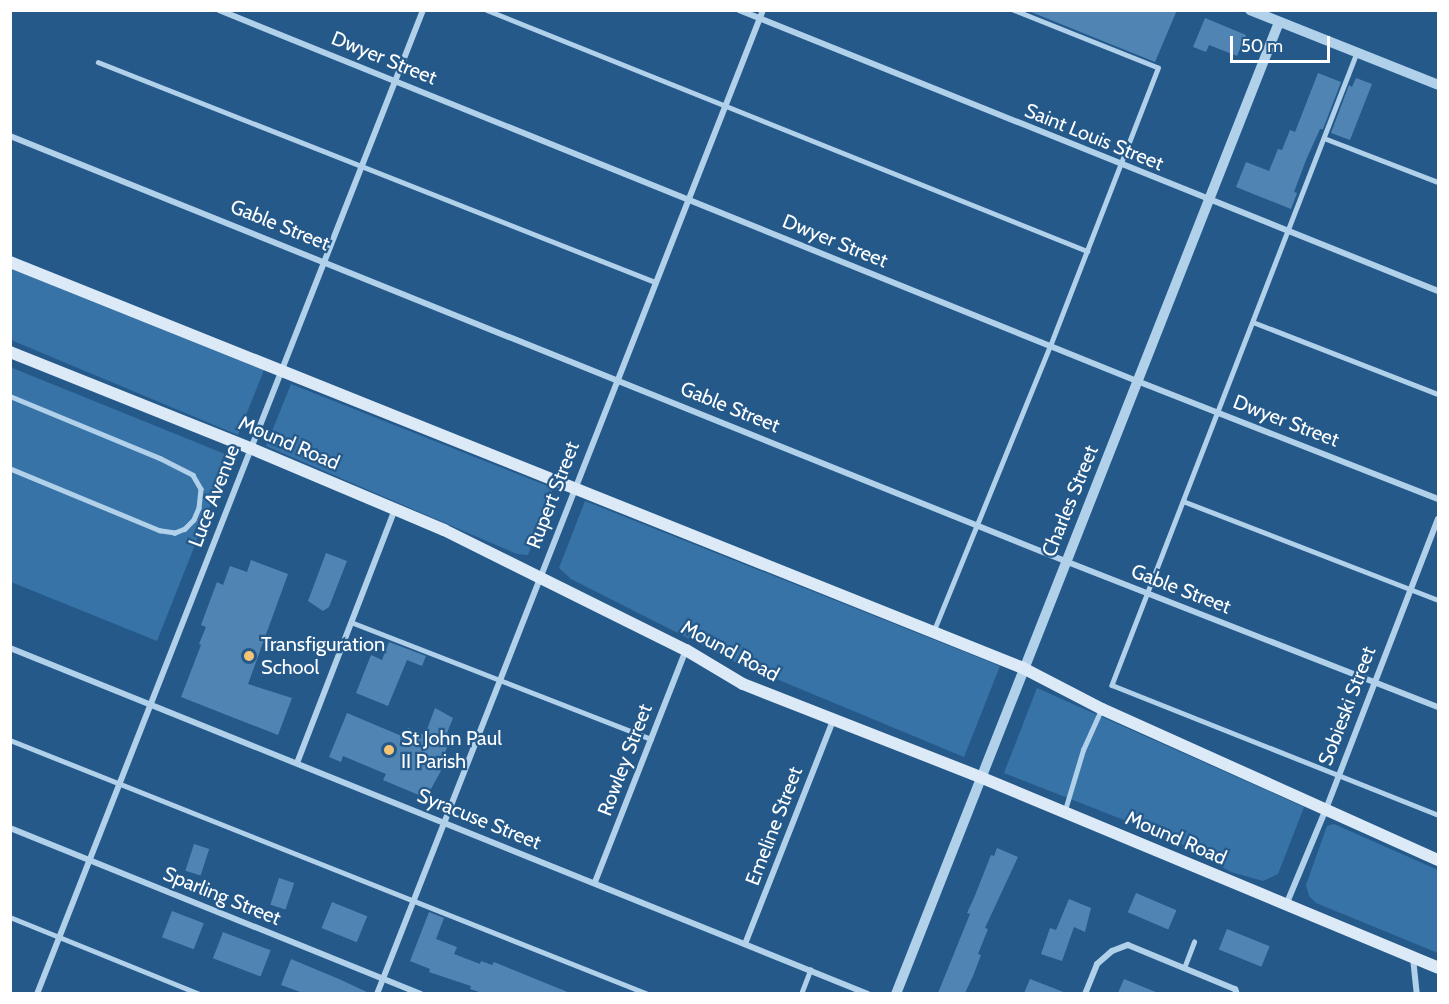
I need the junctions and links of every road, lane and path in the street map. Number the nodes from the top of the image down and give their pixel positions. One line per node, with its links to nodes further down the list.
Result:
1 (219, 10): 12 (street, Dwyer Street)
2 (423, 10): 12 (street, Luce Avenue)
3 (487, 10): 14 (lane)
4 (739, 10): 8 (street, Saint Louis Street)
5 (763, 10): 8 (street, Rupert Street)
6 (1012, 10): 18 (lane)
7 (1250, 10): 9 (street)
8 (759, 19): 14 (street, Rupert Street); 18 (street, Saint Louis Street)
9 (1279, 22): 10 (street); 21 (street, Charles Street)
10 (1357, 53): 13 (street); 16 (lane)
11 (98, 62): 17 (lane)
12 (395, 80): 17 (street, Luce Avenue); 20 (street, Dwyer Street)
13 (1438, 85)
14 (725, 105): 20 (street, Rupert Street); 23 (lane)
15 (10, 136): 24 (street, Gable Street)
16 (1324, 138): 19 (lane); 22 (lane)
17 (362, 165): 24 (street, Luce Avenue); 26 (lane)
18 (1120, 165): 21 (street, Saint Louis Street); 23 (lane)
19 (1438, 182)
20 (688, 199): 26 (street, Rupert Street); 29 (street, Dwyer Street)
21 (1208, 201): 22 (street, Saint Louis Street); 33 (street, Charles Street)
22 (1287, 232): 27 (street, Saint Louis Street); 28 (lane)
23 (1087, 251): 29 (lane)
24 (324, 261): 31 (street, Luce Avenue); 32 (street, Gable Street)
25 (10, 262): 31 (main road)
26 (655, 282): 32 (street, Rupert Street)
27 (1438, 291)
28 (1252, 322): 34 (lane); 36 (lane)
29 (1050, 346): 33 (street, Dwyer Street); 44 (lane)
30 (10, 352): 37 (main road, Mound Road)
31 (282, 370): 37 (street, Luce Avenue); 39 (main road)
32 (617, 379): 39 (street, Rupert Street); 44 (street, Gable Street)
33 (1137, 381): 36 (street, Dwyer Street); 45 (street, Charles Street)
34 (1438, 394)
35 (10, 396): 38 (lane)
36 (1217, 412): 40 (street, Dwyer Street); 41 (lane)
37 (250, 448): 42 (main road, Mound Road); 57 (street, Luce Avenue)
38 (10, 470)
39 (573, 489): 46 (street, Rupert Street); 51 (main road)
40 (1438, 499)
41 (1183, 501): 47 (lane); 48 (lane)
42 (395, 509): 46 (main road, Mound Road); 50 (street)
43 (1438, 519): 47 (street, Sobieski Street)
44 (977, 525): 45 (street, Gable Street); 51 (lane)
45 (1065, 561): 48 (street, Gable Street); 54 (street, Charles Street)
46 (539, 577): 53 (main road, Mound Road); 55 (street, Rupert Street)
47 (1410, 589): 49 (lane); 56 (street, Sobieski Street)
48 (1148, 593): 56 (street, Gable Street); 64 (lane)
49 (1438, 600)
50 (351, 622): 55 (lane); 63 (street)
51 (933, 633): 54 (main road)
52 (10, 648): 57 (street, Syracuse Street)
53 (686, 650): 60 (main road, Mound Road); 61 (street, Rowley Street)
54 (1023, 668): 59 (main road); 65 (street, Charles Street)
55 (499, 679): 61 (lane); 70 (street, Rupert Street)
56 (1374, 682): 58 (street, Gable Street); 64 (street, Sobieski Street)
57 (150, 704): 63 (street, Syracuse Street); 66 (street, Luce Avenue)
58 (1438, 707)
59 (1102, 709): 67 (main road); 68 (lane)
60 (833, 721): 65 (main road, Mound Road); 80 (street, Emeline Street)
61 (651, 739): 74 (street, Rowley Street)
62 (10, 741): 66 (lane)
63 (297, 763): 70 (street, Syracuse Street)
64 (1338, 776): 67 (street, Sobieski Street); 69 (lane)
65 (980, 777): 68 (main road, Mound Road); 93 (street, Charles Street)
66 (118, 785): 73 (street, Luce Avenue); 75 (lane)
67 (1326, 808): 72 (main road); 76 (street, Sobieski Street)
68 (1064, 812): 76 (main road, Mound Road)
69 (1438, 816)
70 (443, 823): 74 (street, Syracuse Street); 75 (street, Rupert Street)
71 (10, 828): 73 (street, Sparling Street)
72 (1438, 860)
73 (89, 861): 78 (street, Luce Avenue); 85 (street, Sparling Street)
74 (595, 882): 80 (street, Syracuse Street)
75 (413, 900): 85 (street, Rupert Street); 90 (lane)
76 (1286, 905): 81 (main road, Mound Road)
77 (10, 917): 78 (lane)
78 (59, 937): 86 (street, Luce Avenue); 87 (lane)
79 (1194, 942): 82 (lane)
80 (746, 944): 84 (street, Syracuse Street)
81 (1413, 957): 83 (main road, Mound Road); 96 (street)
82 (1184, 968): 94 (street); 95 (street)
83 (1438, 968)
84 (810, 970): 91 (lane); 92 (street, Syracuse Street)
85 (383, 979): 88 (street, Rupert Street); 89 (street, Sparling Street)
86 (37, 993)
87 (200, 993)
88 (377, 993)
89 (421, 993)
90 (648, 993)
91 (801, 993)
92 (868, 993)
93 (896, 993)
94 (1085, 993)
95 (1237, 993)
96 (1417, 993)

